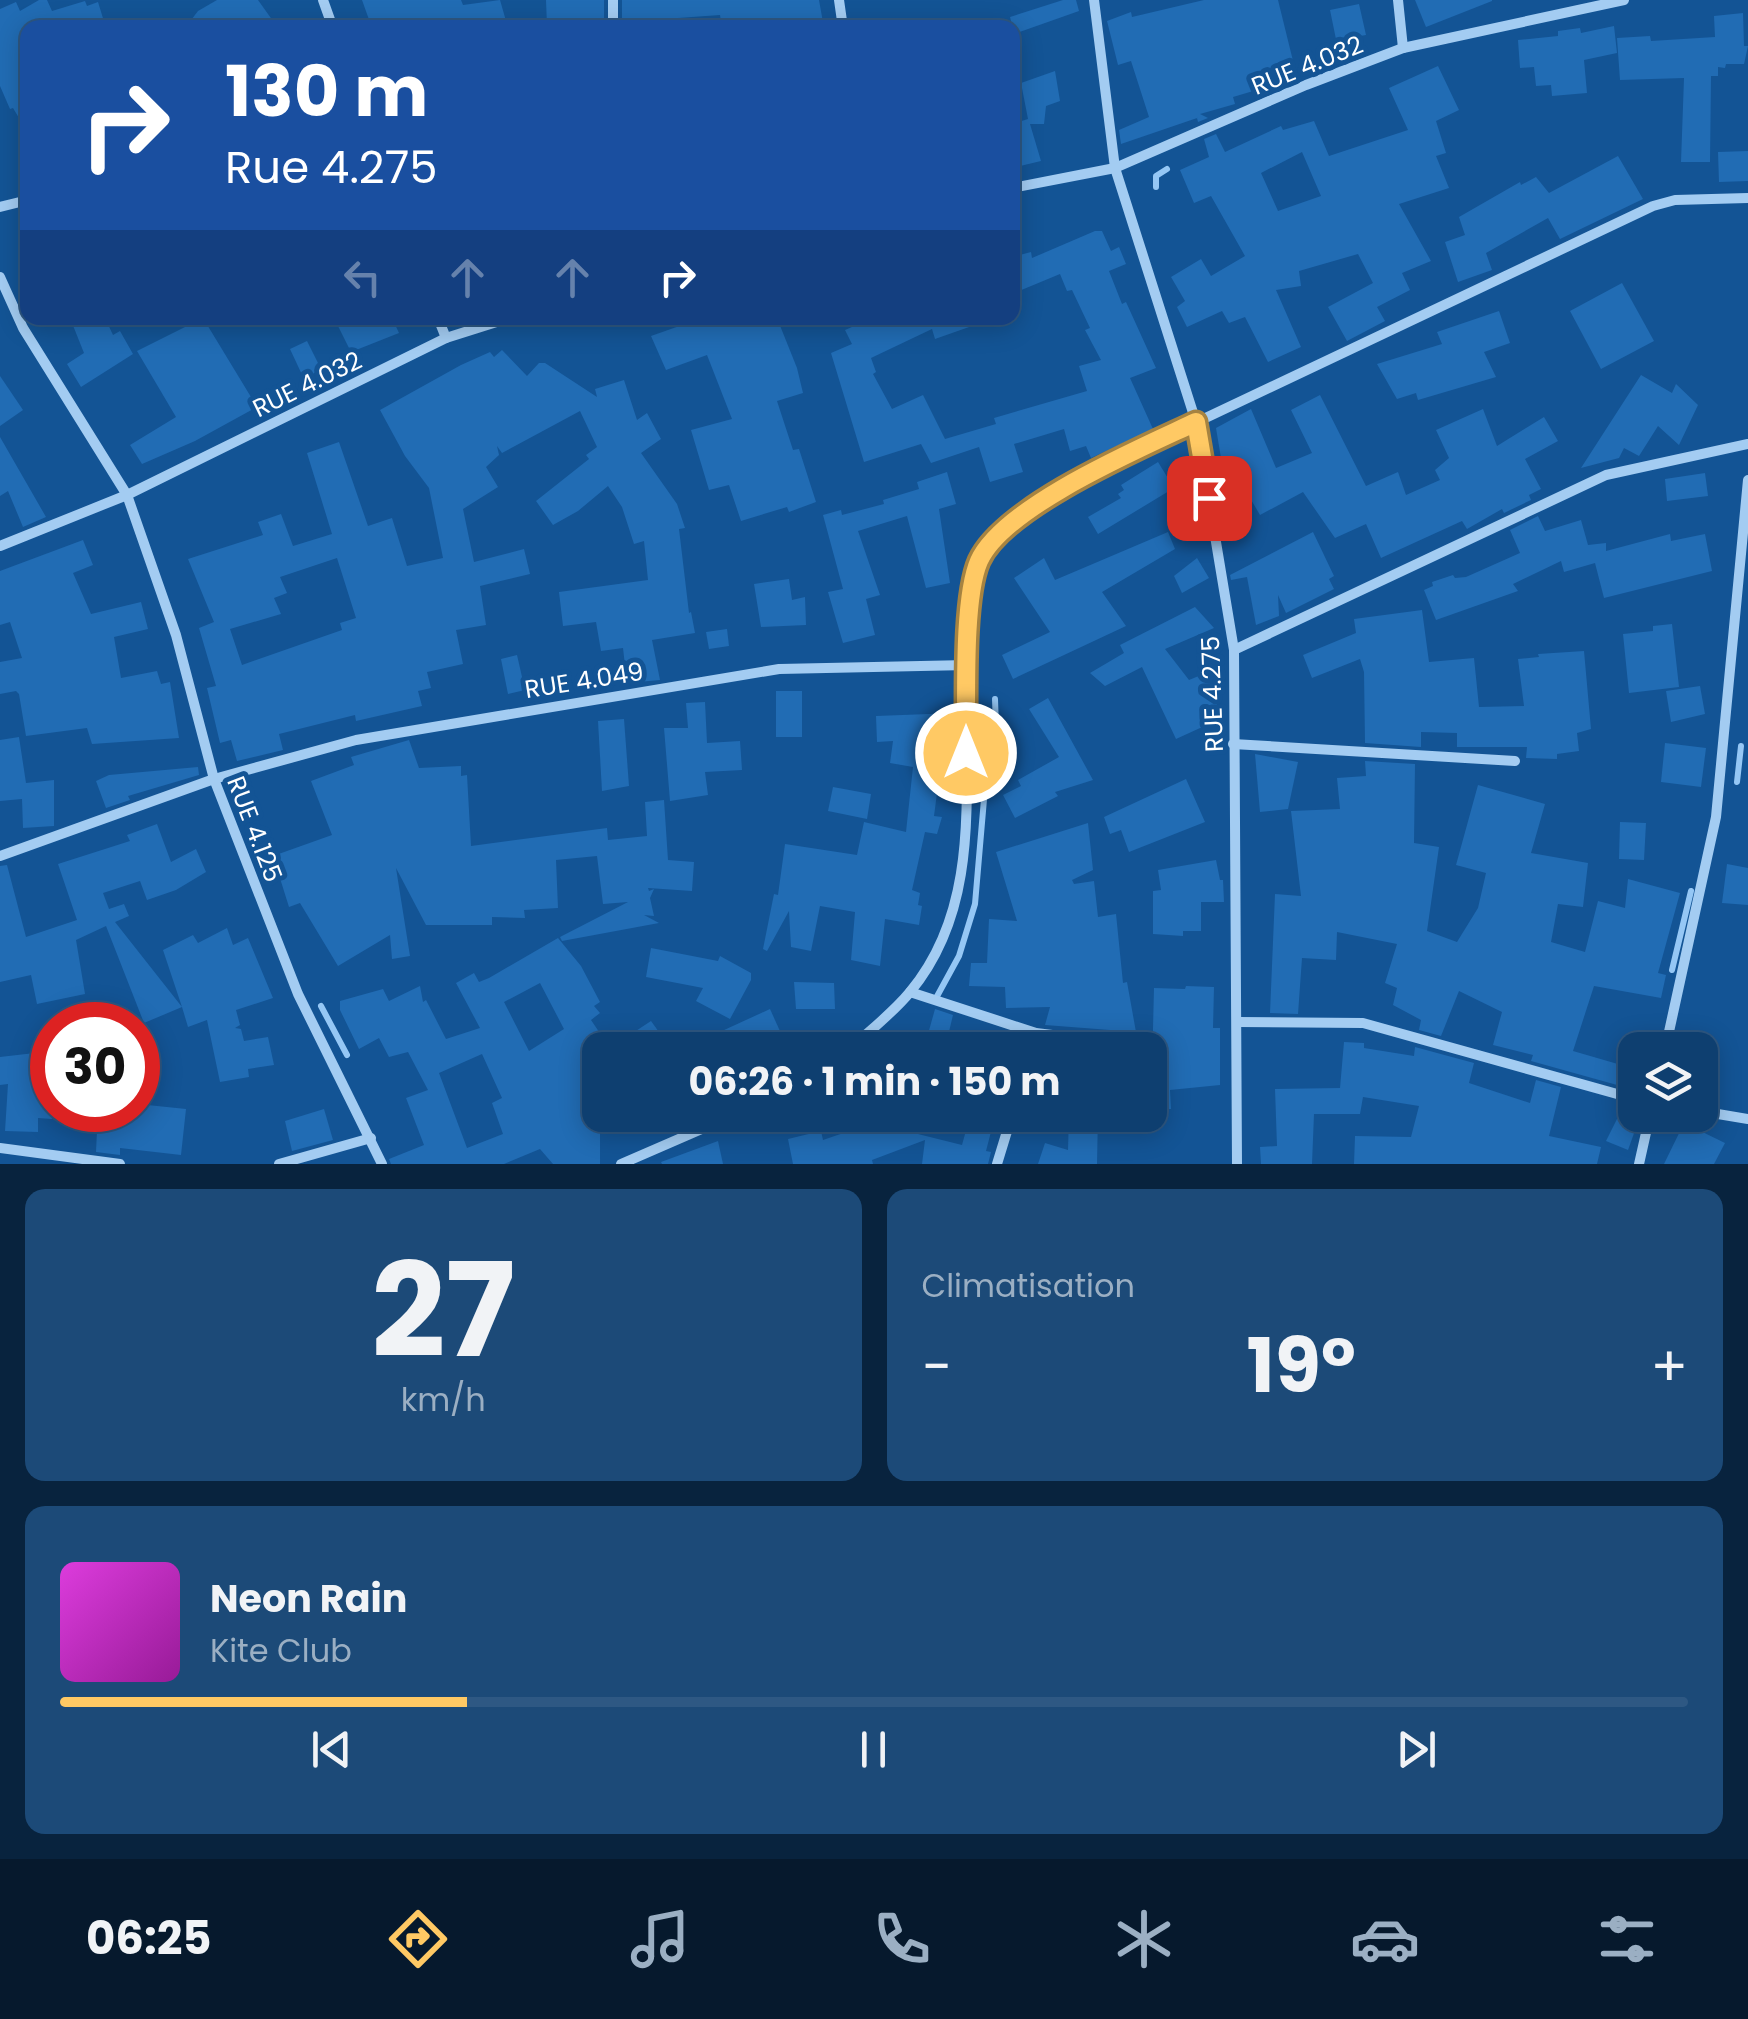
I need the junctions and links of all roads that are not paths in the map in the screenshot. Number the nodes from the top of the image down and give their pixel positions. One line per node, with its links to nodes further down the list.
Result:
1 (1094, 0): 5 (street, RUE 4.275)
2 (1398, 0): 4 (street)
3 (1624, 0): 4 (street, RUE 4.032)
4 (1403, 48): 5 (street, RUE 4.032)
5 (1115, 168): 6 (street, RUE 4.032); 14 (street, RUE 4.275)
6 (1020, 186)
7 (1748, 198): 14 (street)
8 (0, 276): 9 (street, RUE 4.125)
9 (20, 321)
10 (22, 325): 17 (street, RUE 4.125)
11 (441, 325): 13 (street)
12 (486, 325): 13 (street, RUE 4.032)
13 (446, 338): 17 (street, RUE 4.032)
14 (1196, 422): 19 (street, RUE 4.275); 20 (street)
15 (1748, 444): 19 (street)
16 (1748, 480): 29 (street)
17 (127, 495): 18 (street, RUE 4.032); 23 (street, RUE 4.125)
18 (0, 546)
19 (1234, 650): 21 (street, RUE 4.275)
20 (968, 664): 23 (street, RUE 4.049); 25 (street)
21 (1233, 744): 22 (street); 26 (street, RUE 4.275)
22 (1515, 761)
23 (214, 780): 24 (street, RUE 4.049); 36 (street, RUE 4.125)
24 (0, 856)
25 (910, 992): 27 (street); 28 (street)
26 (1238, 1022): 30 (street); 43 (street, RUE 4.275)
27 (868, 1032)
28 (1033, 1032)
29 (1669, 1032)
30 (1618, 1093)
31 (1718, 1114): 32 (street)
32 (1748, 1119)
33 (695, 1132): 41 (street)
34 (1007, 1132): 42 (street)
35 (1647, 1132): 44 (street)
36 (371, 1138): 39 (street); 40 (street, RUE 4.125)
37 (0, 1148): 38 (street)
38 (120, 1164)
39 (278, 1164)
40 (382, 1164)
41 (621, 1164)
42 (997, 1164)
43 (1237, 1164)
44 (1640, 1164)

